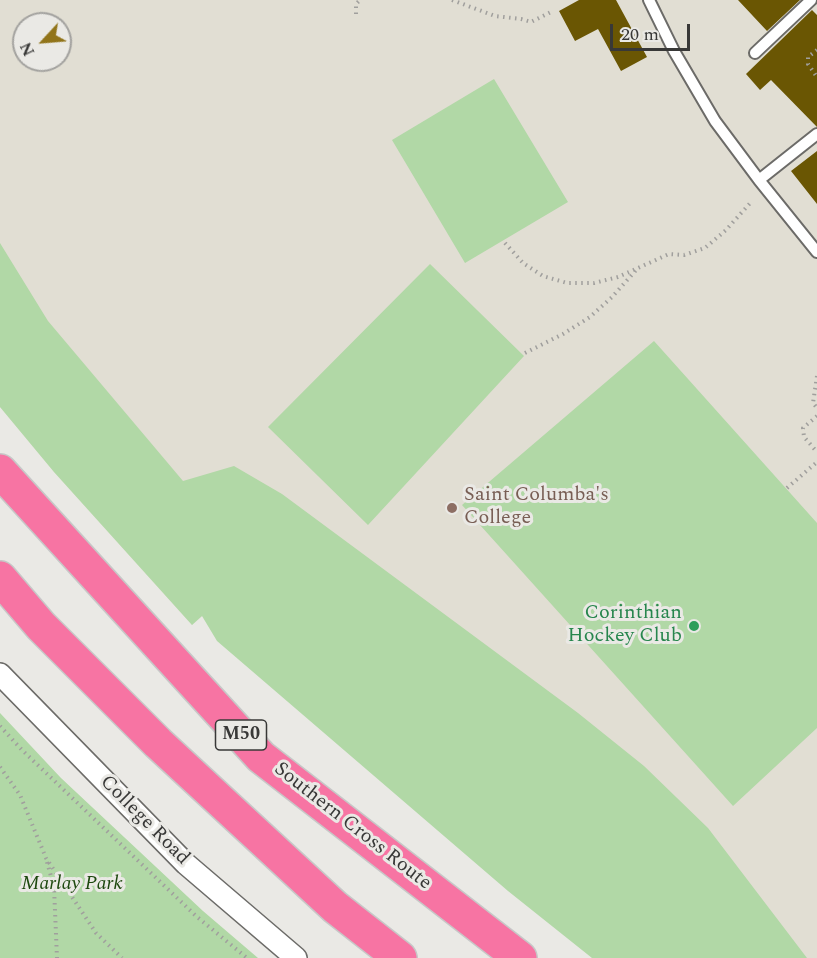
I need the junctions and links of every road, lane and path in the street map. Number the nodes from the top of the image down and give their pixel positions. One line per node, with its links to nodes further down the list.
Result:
1 (360, 0): 6 (path)
2 (452, 0): 5 (path)
3 (649, 0): 11 (lane)
4 (811, 0): 8 (lane)
5 (553, 11)
6 (356, 14)
7 (817, 50): 9 (path)
8 (755, 53)
9 (817, 77)
10 (817, 134): 11 (lane)
11 (762, 184): 13 (lane); 14 (path)
12 (505, 243): 14 (path)
13 (817, 252)
14 (640, 266): 15 (path)
15 (525, 353)
16 (817, 376): 17 (path)
17 (817, 408)
18 (817, 416): 19 (path)
19 (817, 452)
20 (817, 462): 22 (path)
21 (0, 471): 33 (highway, Southern Cross Route / M50)
22 (787, 488)
23 (0, 578): 32 (highway)
24 (0, 674): 31 (street, College Road)
25 (0, 726): 30 (path)
26 (0, 767): 27 (path)
27 (46, 858): 28 (path); 29 (path)
28 (57, 958)
29 (122, 958)
30 (247, 958)
31 (296, 958)
32 (400, 958)
33 (520, 958)

